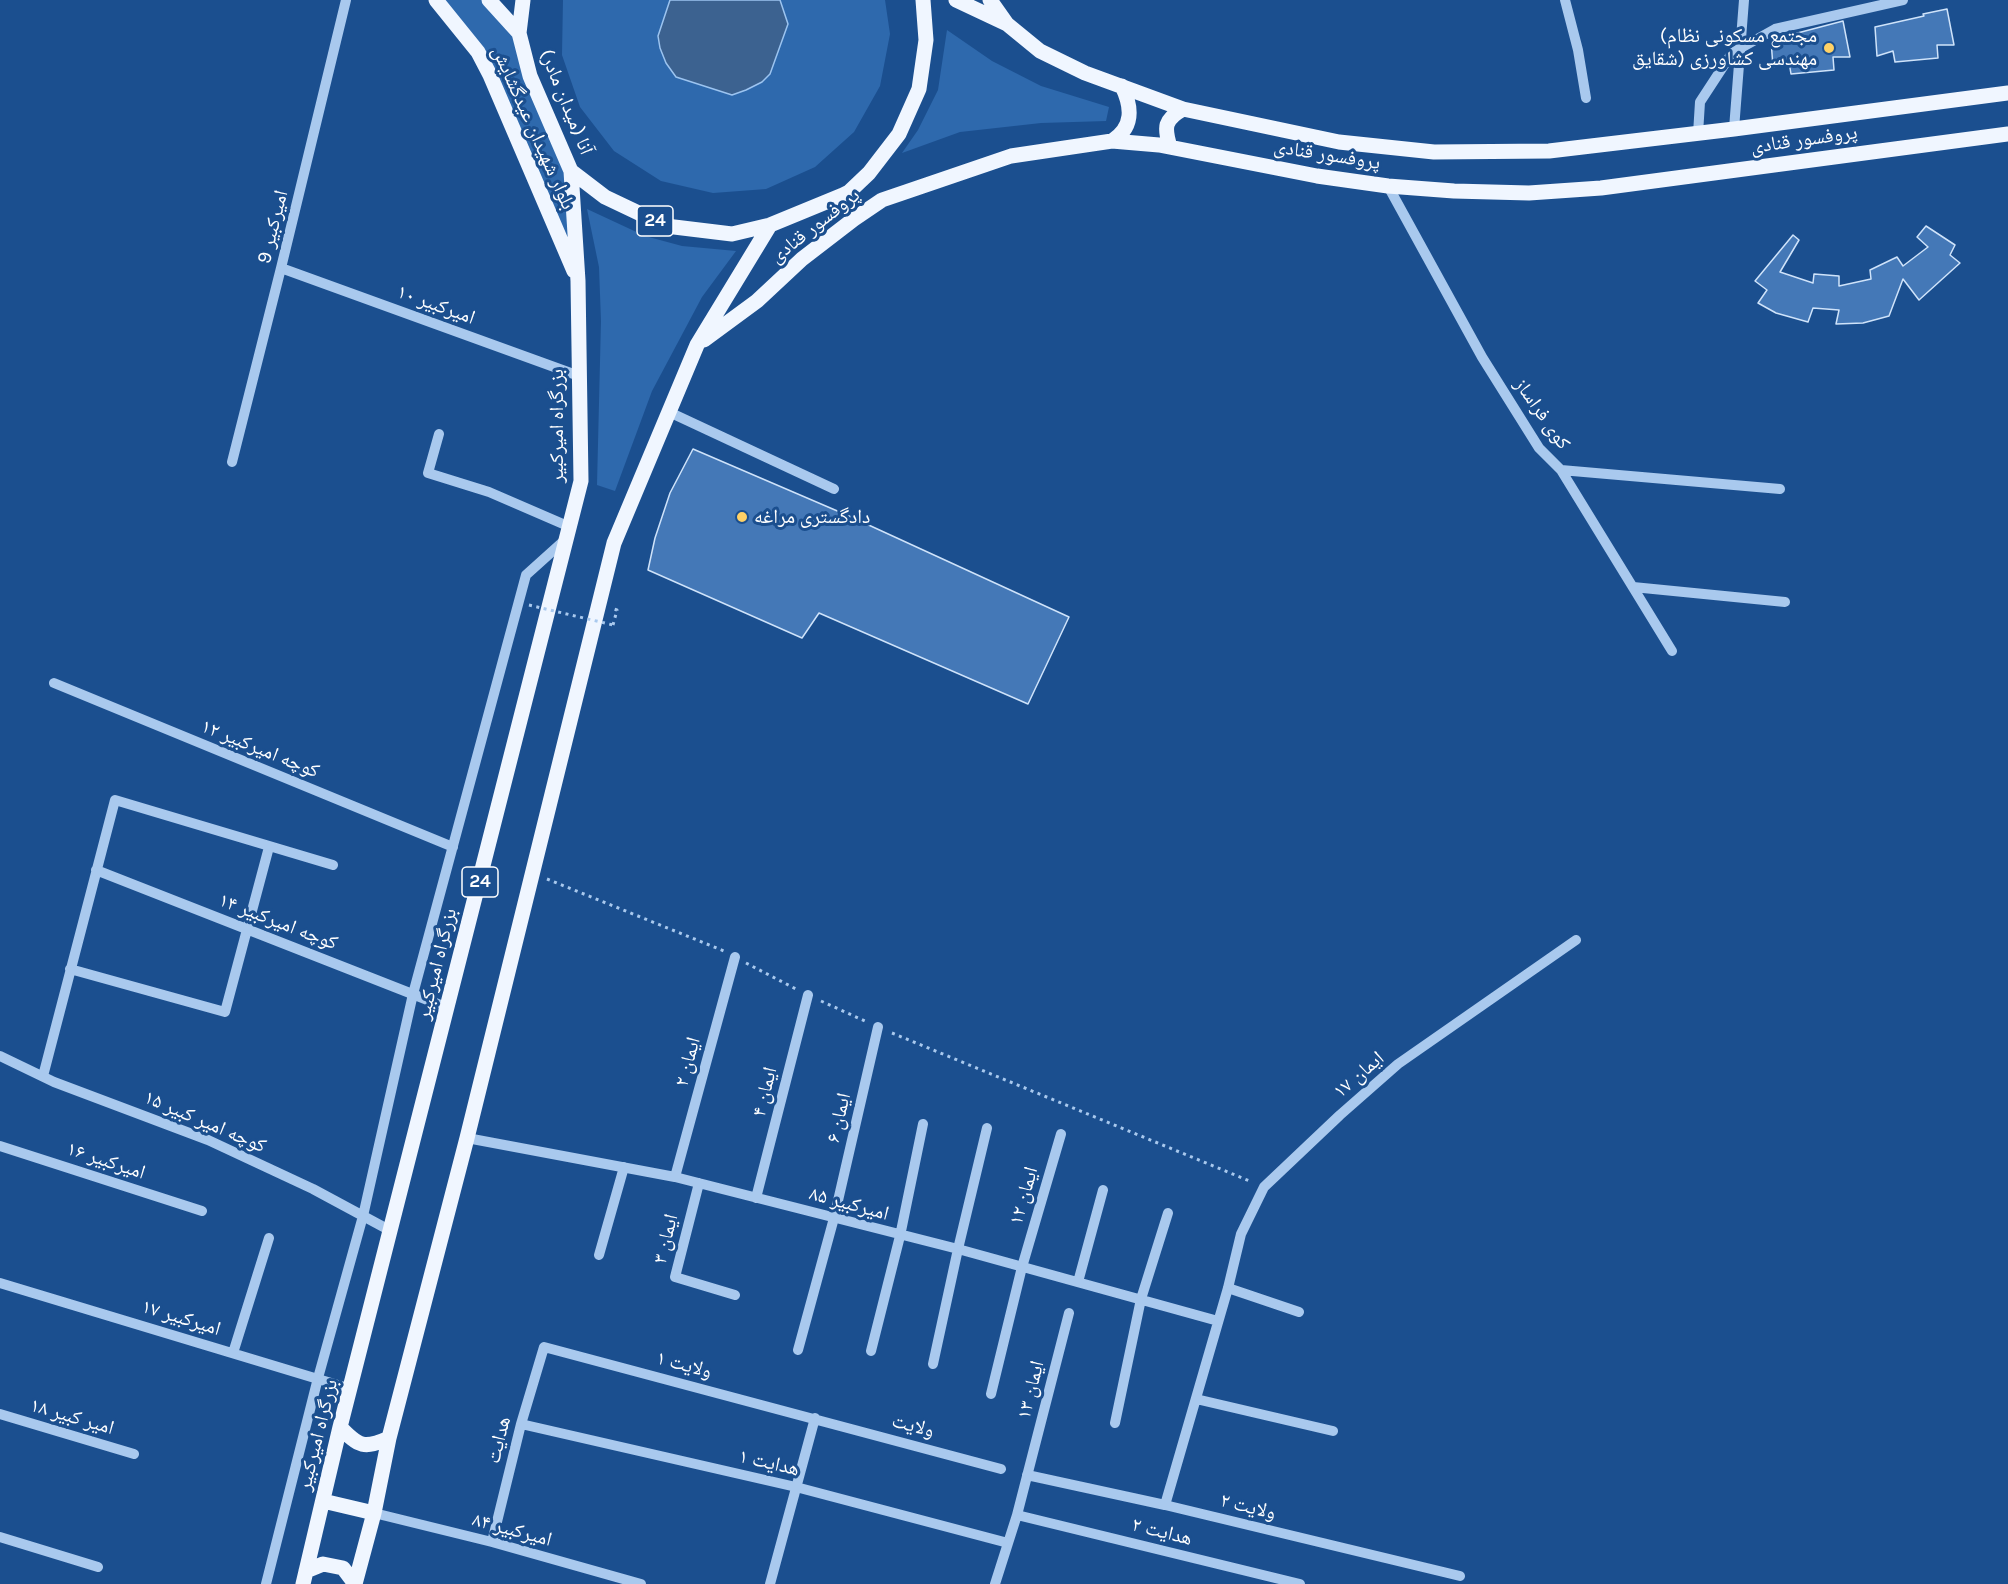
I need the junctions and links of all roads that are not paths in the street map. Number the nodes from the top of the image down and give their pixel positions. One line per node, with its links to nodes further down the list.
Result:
1 (346, 0): 25 (street, امیرکبیر 9)
2 (436, 0): 26 (main road, بلوار شهیدان عیدگشایش / 24)
3 (489, 0): 12 (main road)
4 (523, 0): 12 (main road, آنا (میدان مادر) / 24)
5 (923, 0): 24 (main road, آنا (میدان مادر) / 24)
6 (956, 0): 11 (main road)
7 (990, 0): 11 (main road, پروفسور قنادی)
8 (1565, 0): 15 (street)
9 (1744, 0): 17 (street)
10 (1904, 0): 18 (street)
11 (1007, 24): 13 (main road, پروفسور قنادی)
12 (519, 33): 22 (main road, آنا (میدان مادر) / 24)
13 (1122, 86): 16 (main road, پروفسور قنادی); 20 (main road)
14 (2008, 93): 17 (main road, پروفسور قنادی)
15 (1586, 98)
16 (1183, 109): 18 (main road, پروفسور قنادی); 21 (main road)
17 (1734, 129): 18 (main road, پروفسور قنادی)
18 (1698, 134)
19 (2008, 134): 23 (main road, پروفسور قنادی)
20 (1112, 141): 21 (main road, پروفسور قنادی); 27 (main road, پروفسور قنادی)
21 (1170, 147): 23 (main road, پروفسور قنادی)
22 (571, 171): 24 (main road, آنا (میدان مادر) / 24); 26 (main road, بزرگراه امیرکبیر / 24)
23 (1388, 186): 32 (street, کوی فراساز)
24 (770, 225): 27 (main road, 24)
25 (281, 268): 28 (street, امیرکبیر ۱۰); 31 (street, امیرکبیر 9)
26 (578, 281): 28 (main road, بزرگراه امیرکبیر / 24)
27 (697, 345): 29 (main road, 24)
28 (579, 376): 35 (main road, بزرگراه امیرکبیر / 24)
29 (669, 412): 33 (street); 57 (main road, 24)
30 (439, 434): 35 (street)
31 (232, 462)
32 (1561, 470): 34 (street, کوی فراساز); 36 (street)
33 (834, 489)
34 (1780, 489)
35 (568, 533): 40 (street); 50 (main road, بزرگراه امیرکبیر / 24)
36 (1633, 587): 37 (street); 38 (street)
37 (1785, 602)
38 (1672, 651)
39 (54, 683): 40 (street, کوچه امیرکبیر ۱۲)
40 (453, 847): 48 (street)
41 (269, 848): 42 (street); 43 (street); 44 (street)
42 (333, 865)
43 (96, 870): 44 (street, کوچه امیرکبیر ۱۴); 47 (street)
44 (248, 929): 47 (street); 48 (street, کوچه امیرکبیر ۱۴)
45 (1576, 940): 76 (street, ایمان ۱۷)
46 (735, 957): 60 (street, ایمان ۲)
47 (70, 969): 53 (street)
48 (413, 994): 50 (street, کوچه امیرکبیر ۱۴); 66 (street)
49 (808, 995): 63 (street, ایمان ۴)
50 (448, 1008): 68 (main road, بزرگراه امیرکبیر / 24)
51 (878, 1027): 67 (street, ایمان ۶)
52 (0, 1056): 53 (street, کوچه امیر کبیر ۱۵)
53 (42, 1076): 66 (street, کوچه امیر کبیر ۱۵)
54 (922, 1124): 69 (street)
55 (987, 1128): 71 (street)
56 (1061, 1134): 73 (street, ایمان ۱۲)
57 (467, 1138): 59 (street, امیرکبیر ۸۵); 97 (main road, 24)
58 (0, 1146): 64 (street, امیرکبیر ۱۶)
59 (624, 1167): 60 (street, امیرکبیر ۸۵); 72 (street)
60 (675, 1177): 61 (street, امیرکبیر ۸۵)
61 (699, 1183): 63 (street, امیرکبیر ۸۵); 77 (street, ایمان ۳)
62 (1103, 1191): 75 (street)
63 (756, 1198): 67 (street, امیرکبیر ۸۵)
64 (202, 1211)
65 (1168, 1214): 78 (street)
66 (363, 1216): 68 (street, کوچه امیر کبیر ۱۵); 87 (street)
67 (834, 1218): 69 (street, امیرکبیر ۸۵); 83 (street, ایمان ۶)
68 (392, 1231): 88 (main road, بزرگراه امیرکبیر / 24)
69 (900, 1236): 71 (street, امیرکبیر ۸۵); 84 (street)
70 (269, 1238): 85 (street)
71 (958, 1249): 73 (street, امیرکبیر ۸۵); 86 (street)
72 (599, 1255)
73 (1022, 1267): 75 (street, امیرکبیر ۸۵); 89 (street, ایمان ۱۲)
74 (0, 1282): 85 (street, امیرکبیر ۱۷)
75 (1078, 1282): 78 (street, امیرکبیر ۸۵)
76 (1228, 1288): 79 (street); 81 (street, ایمان ۱۷)
77 (735, 1295)
78 (1141, 1299): 81 (street, امیرکبیر ۸۵); 93 (street)
79 (1299, 1312)
80 (1069, 1313): 100 (street, ایمان ۱۳)
81 (1218, 1321): 90 (street, ایمان ۱۷)
82 (544, 1347): 92 (street, ولایت ۱); 94 (street, هدایت)
83 (798, 1350)
84 (871, 1351)
85 (233, 1353): 87 (street, امیرکبیر ۱۷)
86 (933, 1364)
87 (318, 1378): 88 (street, امیرکبیر ۱۷); 112 (street)
88 (351, 1389): 95 (main road, بزرگراه امیرکبیر / 24)
89 (991, 1394)
90 (1196, 1399): 96 (street); 103 (street, ایمان ۱۷)
91 (0, 1414): 98 (street, امیر کبیر ۱۸)
92 (815, 1418): 99 (street, ولایت); 101 (street)
93 (1115, 1423)
94 (521, 1424): 101 (street, هدایت ۱); 107 (street, هدایت)
95 (340, 1427): 97 (main road); 102 (main road, بزرگراه امیرکبیر / 24)
96 (1333, 1431)
97 (389, 1438): 104 (main road, 24)
98 (134, 1454)
99 (1001, 1469)
100 (1027, 1475): 103 (street, ولایت ۲); 105 (street, ایمان ۱۳)
101 (796, 1487): 108 (street, هدایت ۱); 115 (street)
102 (322, 1501): 104 (main road); 111 (main road, بزرگراه امیرکبیر / 24)
103 (1165, 1505): 110 (street, ولایت ۲)
104 (374, 1513): 107 (street, امیرکبیر ۸۴); 113 (main road, 24)
105 (1017, 1515): 108 (street, ایمان ۱۳); 117 (street, هدایت ۲)
106 (0, 1537): 109 (street)
107 (492, 1542): 114 (street, امیرکبیر ۸۴)
108 (1008, 1543): 116 (street, ایمان ۱۳)
109 (98, 1567)
110 (1460, 1576)
111 (305, 1578): 113 (main road)
112 (266, 1584)
113 (355, 1584)
114 (641, 1584)
115 (770, 1584)
116 (994, 1584)
117 (1300, 1584)

